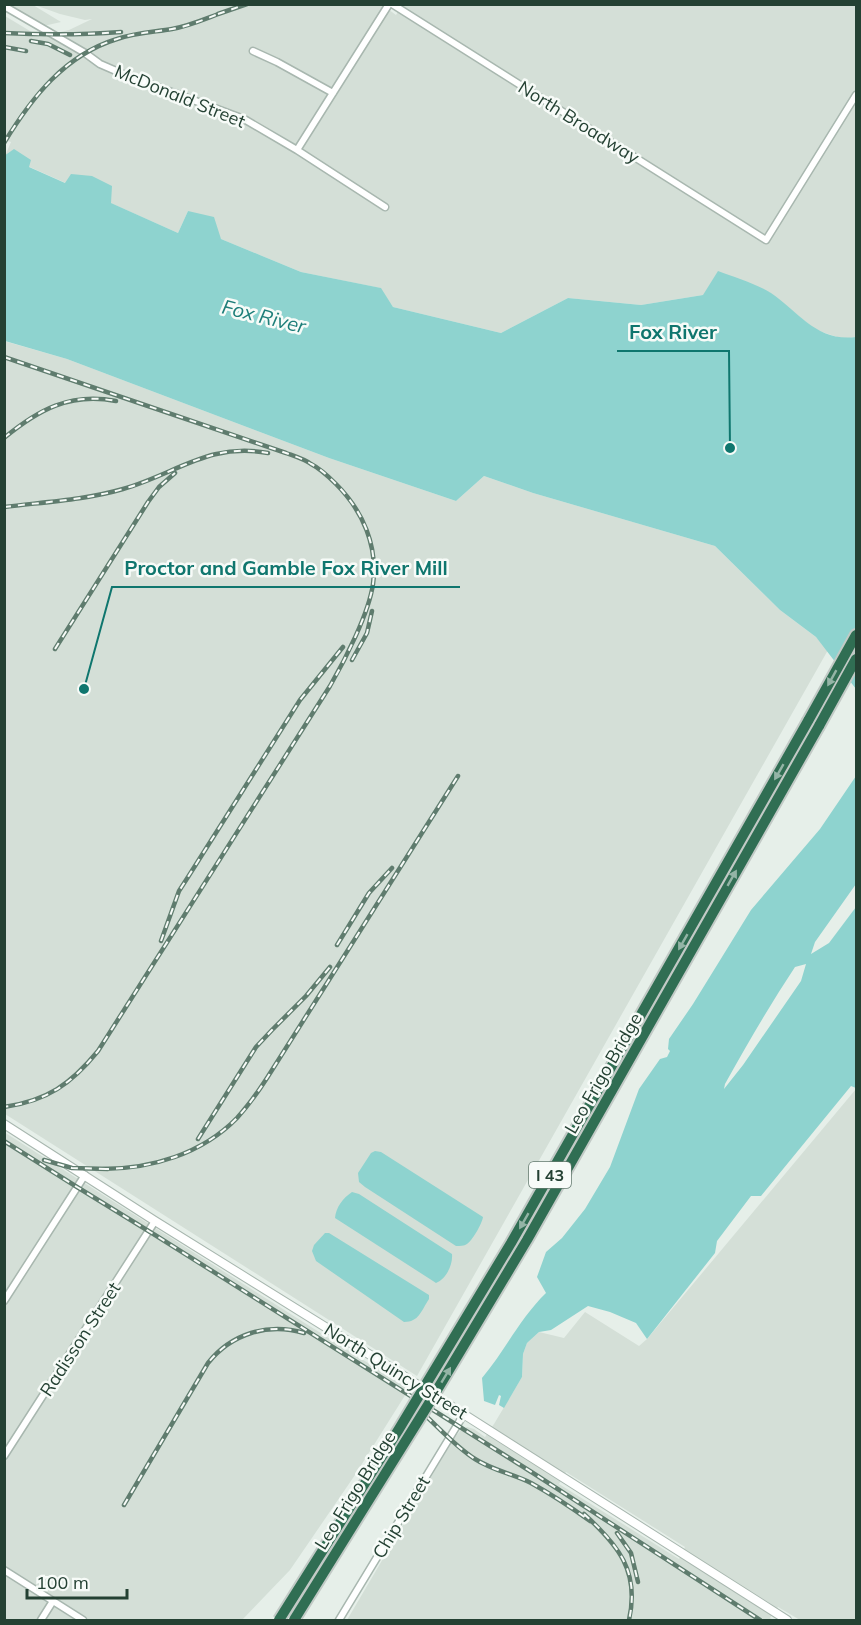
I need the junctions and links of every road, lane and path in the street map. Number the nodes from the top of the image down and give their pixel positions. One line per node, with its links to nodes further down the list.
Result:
1 (390, 4): 4 (street); 5 (street, North Broadway)
2 (4, 6): 6 (street, McDonald Street)
3 (253, 51): 4 (street)
4 (333, 93): 6 (street)
5 (856, 95)
6 (297, 150): 7 (street, McDonald Street)
7 (385, 207)
8 (856, 635): 17 (highway, I 43, one-way to 17, bridge)
9 (856, 659): 23 (highway, Leo Frigo Bridge / I 43, one-way to 9, bridge)
10 (4, 1124): 11 (street, North Quincy Street)
11 (85, 1175): 12 (street, North Quincy Street); 13 (street)
12 (155, 1221): 14 (street, North Quincy Street); 15 (street, Radisson Street)
13 (4, 1301)
14 (464, 1414): 24 (street, Chip Street); 25 (street, North Quincy Street)
15 (4, 1456)
16 (4, 1570): 18 (street)
17 (303, 1582): 21 (highway, bridge); 22 (highway, I 43, bridge)
18 (52, 1601): 19 (street); 20 (street)
19 (41, 1620)
20 (83, 1620)
21 (273, 1620)
22 (279, 1620)
23 (294, 1620)
24 (339, 1620)
25 (788, 1620)

